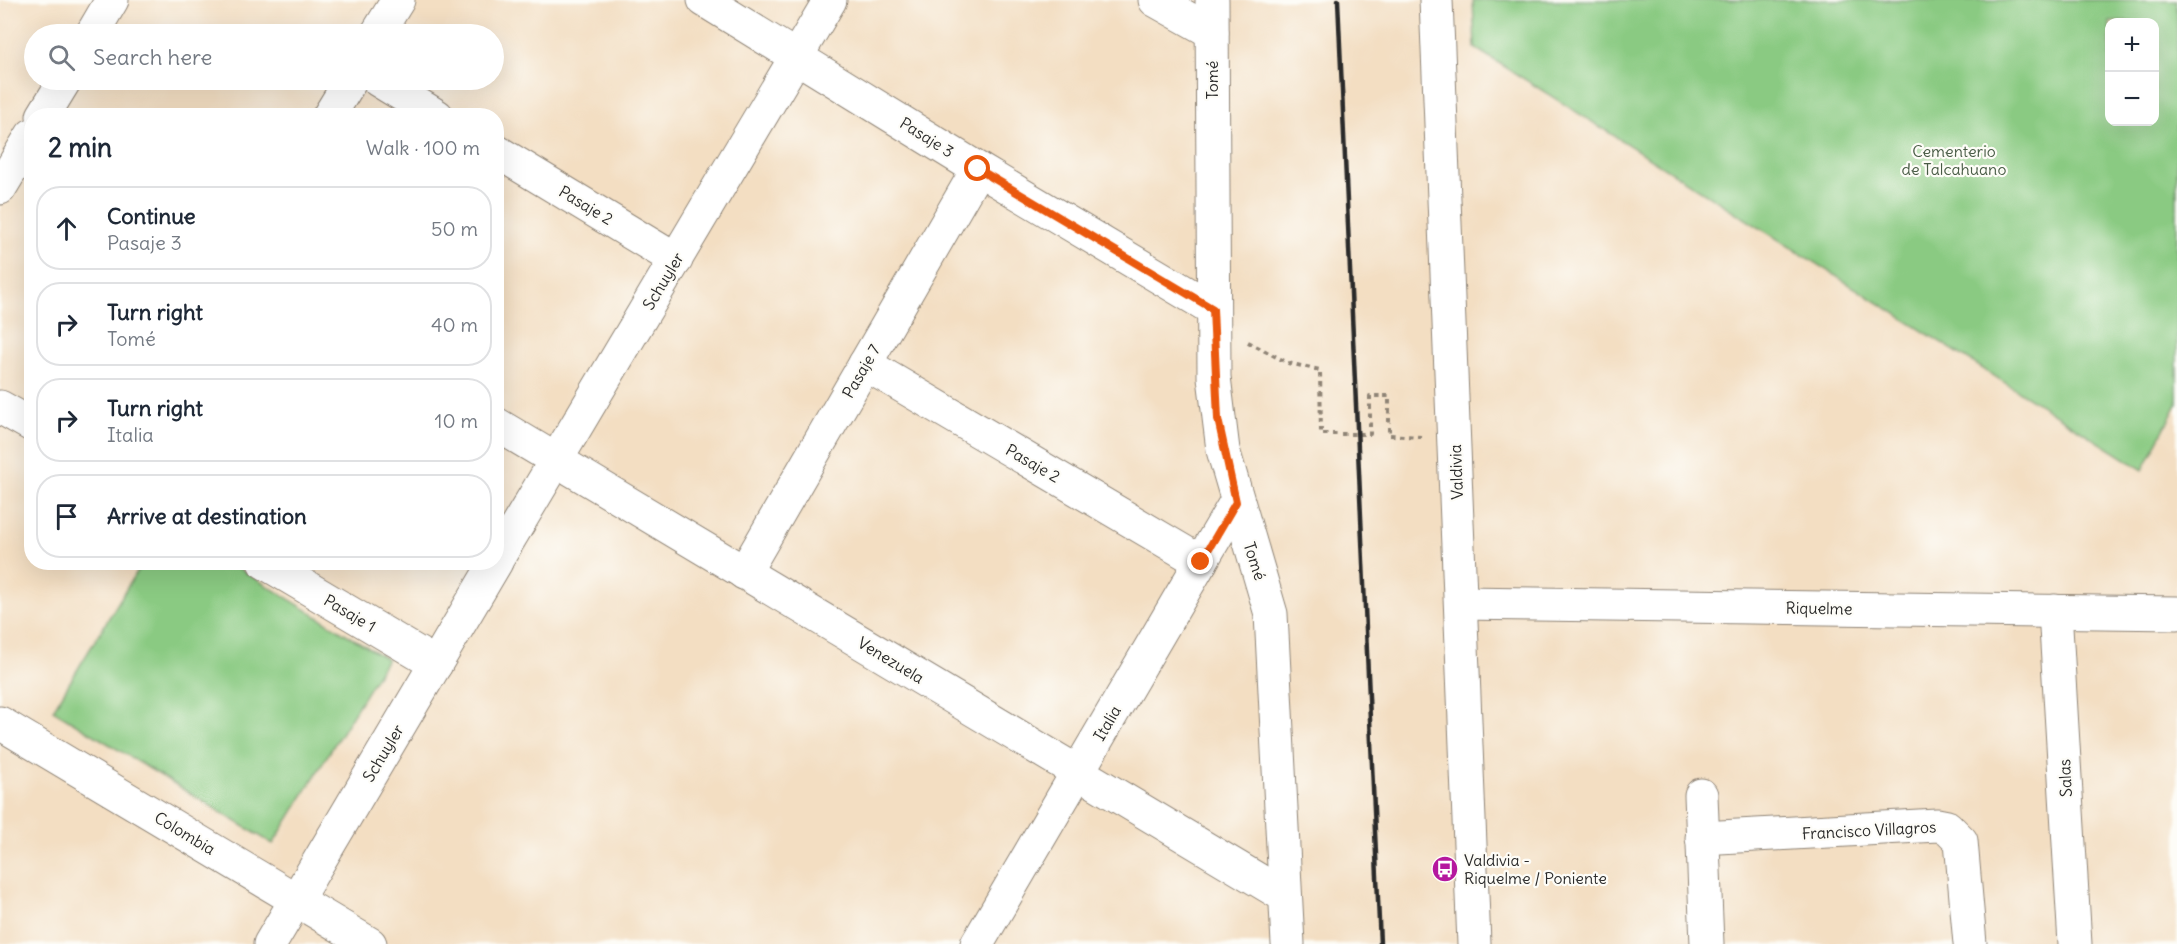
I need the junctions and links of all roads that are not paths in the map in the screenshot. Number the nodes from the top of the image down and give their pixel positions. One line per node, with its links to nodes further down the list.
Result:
1 (112, 0): 8 (street)
2 (398, 0): 9 (street)
3 (704, 0): 10 (street, Pasaje 3)
4 (830, 0): 10 (street, Schuyler)
5 (1155, 0): 7 (street)
6 (1436, 0): 34 (street, Valdivia)
7 (1212, 16): 22 (street, Tomé)
8 (98, 24)
9 (383, 24)
10 (796, 57): 19 (street, Pasaje 3); 21 (street, Schuyler)
11 (59, 90): 14 (street)
12 (345, 90): 15 (street)
13 (394, 90): 16 (street)
14 (48, 108)
15 (334, 108)
16 (424, 108)
17 (22, 143): 20 (street)
18 (504, 156): 21 (street, Pasaje 2)
19 (978, 169): 22 (street, Pasaje 3); 23 (street, Pasaje 7)
20 (0, 188)
21 (675, 260): 27 (street, Schuyler)
22 (1213, 309): 28 (street, Tomé)
23 (865, 364): 30 (street, Pasaje 2); 33 (street, Pasaje 7)
24 (0, 406): 25 (street)
25 (24, 420)
26 (504, 429): 27 (street, Venezuela)
27 (556, 460): 29 (street, Schuyler); 33 (street, Venezuela)
28 (1236, 502): 30 (street, Italia); 42 (street, Tomé)
29 (504, 548)
30 (1201, 562): 39 (street, Italia)
31 (277, 570): 37 (street, Pasaje 1)
32 (491, 570): 37 (street, Schuyler)
33 (744, 573): 39 (street, Venezuela)
34 (1461, 603): 35 (street, Riquelme); 48 (street, Valdivia)
35 (2055, 611): 36 (street, Riquelme); 51 (street, Salas)
36 (2177, 613)
37 (436, 664): 43 (street, Schuyler)
38 (0, 723): 43 (street, Colombia)
39 (1078, 772): 42 (street, Venezuela); 46 (street, Italia)
40 (1701, 795): 41 (street)
41 (1702, 838): 49 (street); 50 (street, Francisco Villagros)
42 (1285, 896): 47 (street, Tomé)
43 (296, 900): 44 (street, Schuyler); 45 (street, Colombia)
44 (270, 944)
45 (370, 944)
46 (977, 944)
47 (1288, 944)
48 (1474, 944)
49 (1707, 944)
50 (1970, 944)
51 (2075, 944)

